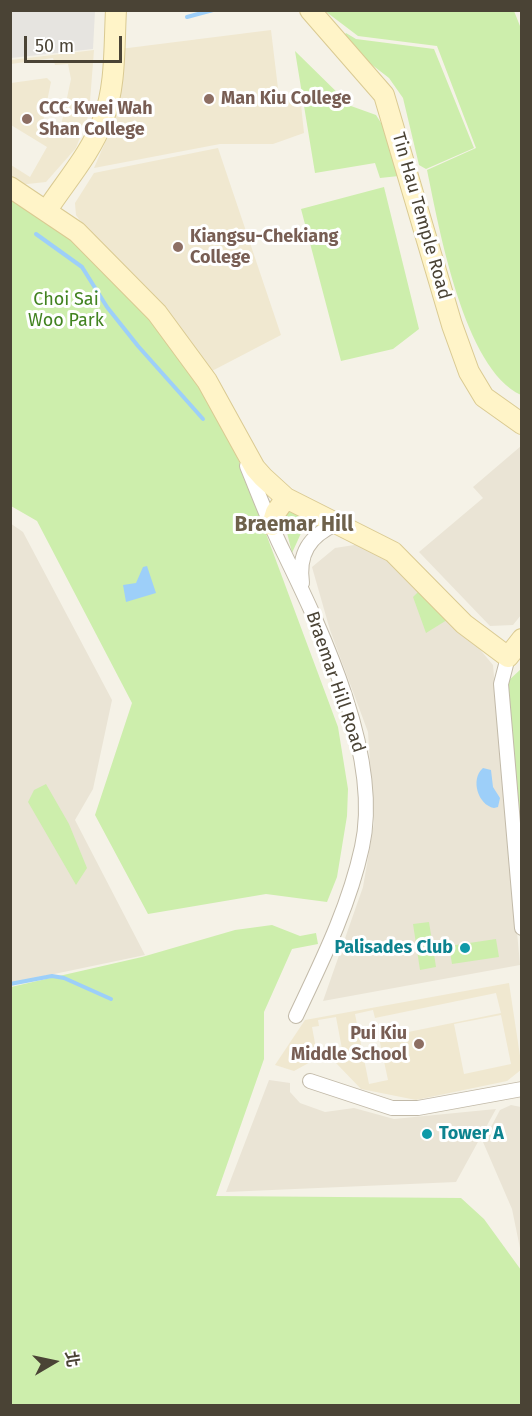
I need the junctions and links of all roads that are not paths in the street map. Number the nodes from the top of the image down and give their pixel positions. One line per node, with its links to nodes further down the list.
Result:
1 (116, 10): 4 (street)
2 (310, 10): 6 (street, Tin Hau Temple Road)
3 (10, 187): 4 (street, Braemar Hill Road)
4 (47, 210): 5 (street, Braemar Hill Road)
5 (228, 421): 7 (street, Braemar Hill Road); 9 (street, Braemar Hill Road)
6 (522, 424)
7 (286, 498): 8 (street, Braemar Hill Road); 9 (street)
8 (336, 524): 10 (street, Braemar Hill Road); 12 (street, Braemar Hill Road)
9 (272, 525): 10 (street, Braemar Hill Road)
10 (302, 588): 14 (street, Braemar Hill Road)
11 (522, 639): 12 (street)
12 (508, 657): 13 (street)
13 (522, 928)
14 (296, 1016)
15 (310, 1081): 16 (street)
16 (522, 1089)

